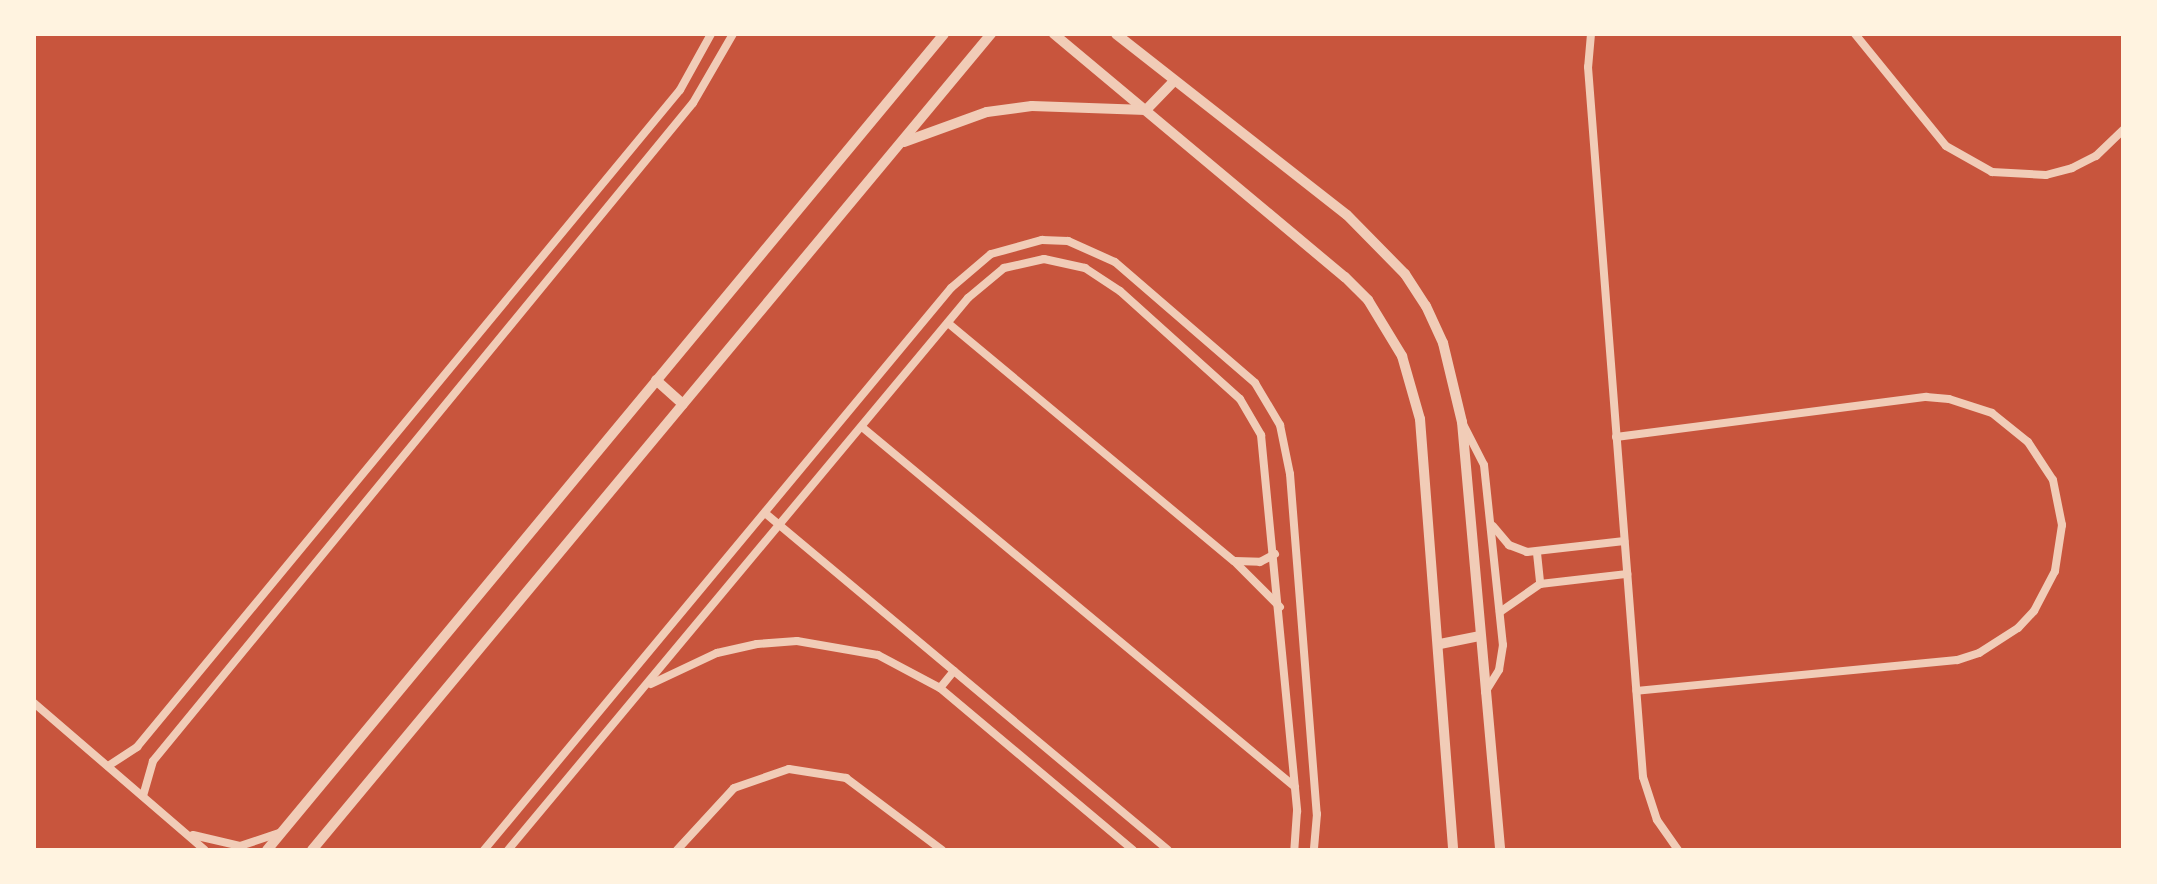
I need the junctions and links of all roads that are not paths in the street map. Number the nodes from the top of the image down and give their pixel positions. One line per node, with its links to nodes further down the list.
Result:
1 (711, 34): 42 (street)
2 (733, 34): 43 (street)
3 (944, 34): 14 (street)
4 (991, 34): 12 (street)
5 (1054, 34): 10 (street)
6 (1116, 34): 9 (street)
7 (1591, 34): 18 (street)
8 (1855, 34): 11 (street)
9 (1173, 82): 10 (street); 16 (street)
10 (1146, 110): 12 (street); 32 (street)
11 (2123, 130)
12 (902, 143): 15 (street)
13 (948, 323): 17 (street); 24 (street); 25 (street)
14 (656, 380): 15 (street); 49 (street)
15 (683, 404): 53 (street)
16 (1462, 422): 20 (street); 30 (street)
17 (862, 427): 21 (street); 45 (street)
18 (1616, 437): 22 (street); 39 (street)
19 (765, 513): 21 (street); 31 (street); 47 (street)
20 (1491, 523): 23 (street); 29 (street)
21 (780, 525): 35 (street); 38 (street)
22 (1624, 541): 23 (street); 26 (street)
23 (1537, 553): 27 (street)
24 (1275, 554): 25 (street); 28 (street)
25 (1234, 561): 28 (street)
26 (1627, 574): 27 (street); 39 (street)
27 (1540, 584): 29 (street)
28 (1280, 607): 33 (street)
29 (1500, 612): 40 (street)
30 (1480, 636): 32 (street); 40 (street)
31 (1303, 643): 33 (street); 34 (street)
32 (1440, 644): 62 (street)
33 (1283, 646): 36 (street)
34 (1305, 669): 36 (street); 61 (street)
35 (954, 671): 37 (street); 59 (street)
36 (1285, 672): 45 (street)
37 (940, 688): 38 (street); 58 (street)
38 (643, 689): 48 (street)
39 (1636, 691): 64 (street)
40 (1484, 692): 63 (street)
41 (34, 703): 44 (street)
42 (137, 747): 43 (street); 44 (street)
43 (153, 761): 46 (street)
44 (108, 766): 46 (street)
45 (1296, 787): 60 (street)
46 (143, 796): 50 (street)
47 (517, 810): 48 (street); 54 (street)
48 (532, 821): 55 (street)
49 (282, 832): 50 (street); 52 (street)
50 (192, 835): 51 (street)
51 (205, 850)
52 (267, 850)
53 (312, 850)
54 (484, 850)
55 (508, 850)
56 (677, 850): 57 (street)
57 (942, 850)
58 (1133, 850)
59 (1168, 850)
60 (1294, 850)
61 (1314, 850)
62 (1453, 850)
63 (1500, 850)
64 (1678, 850)

